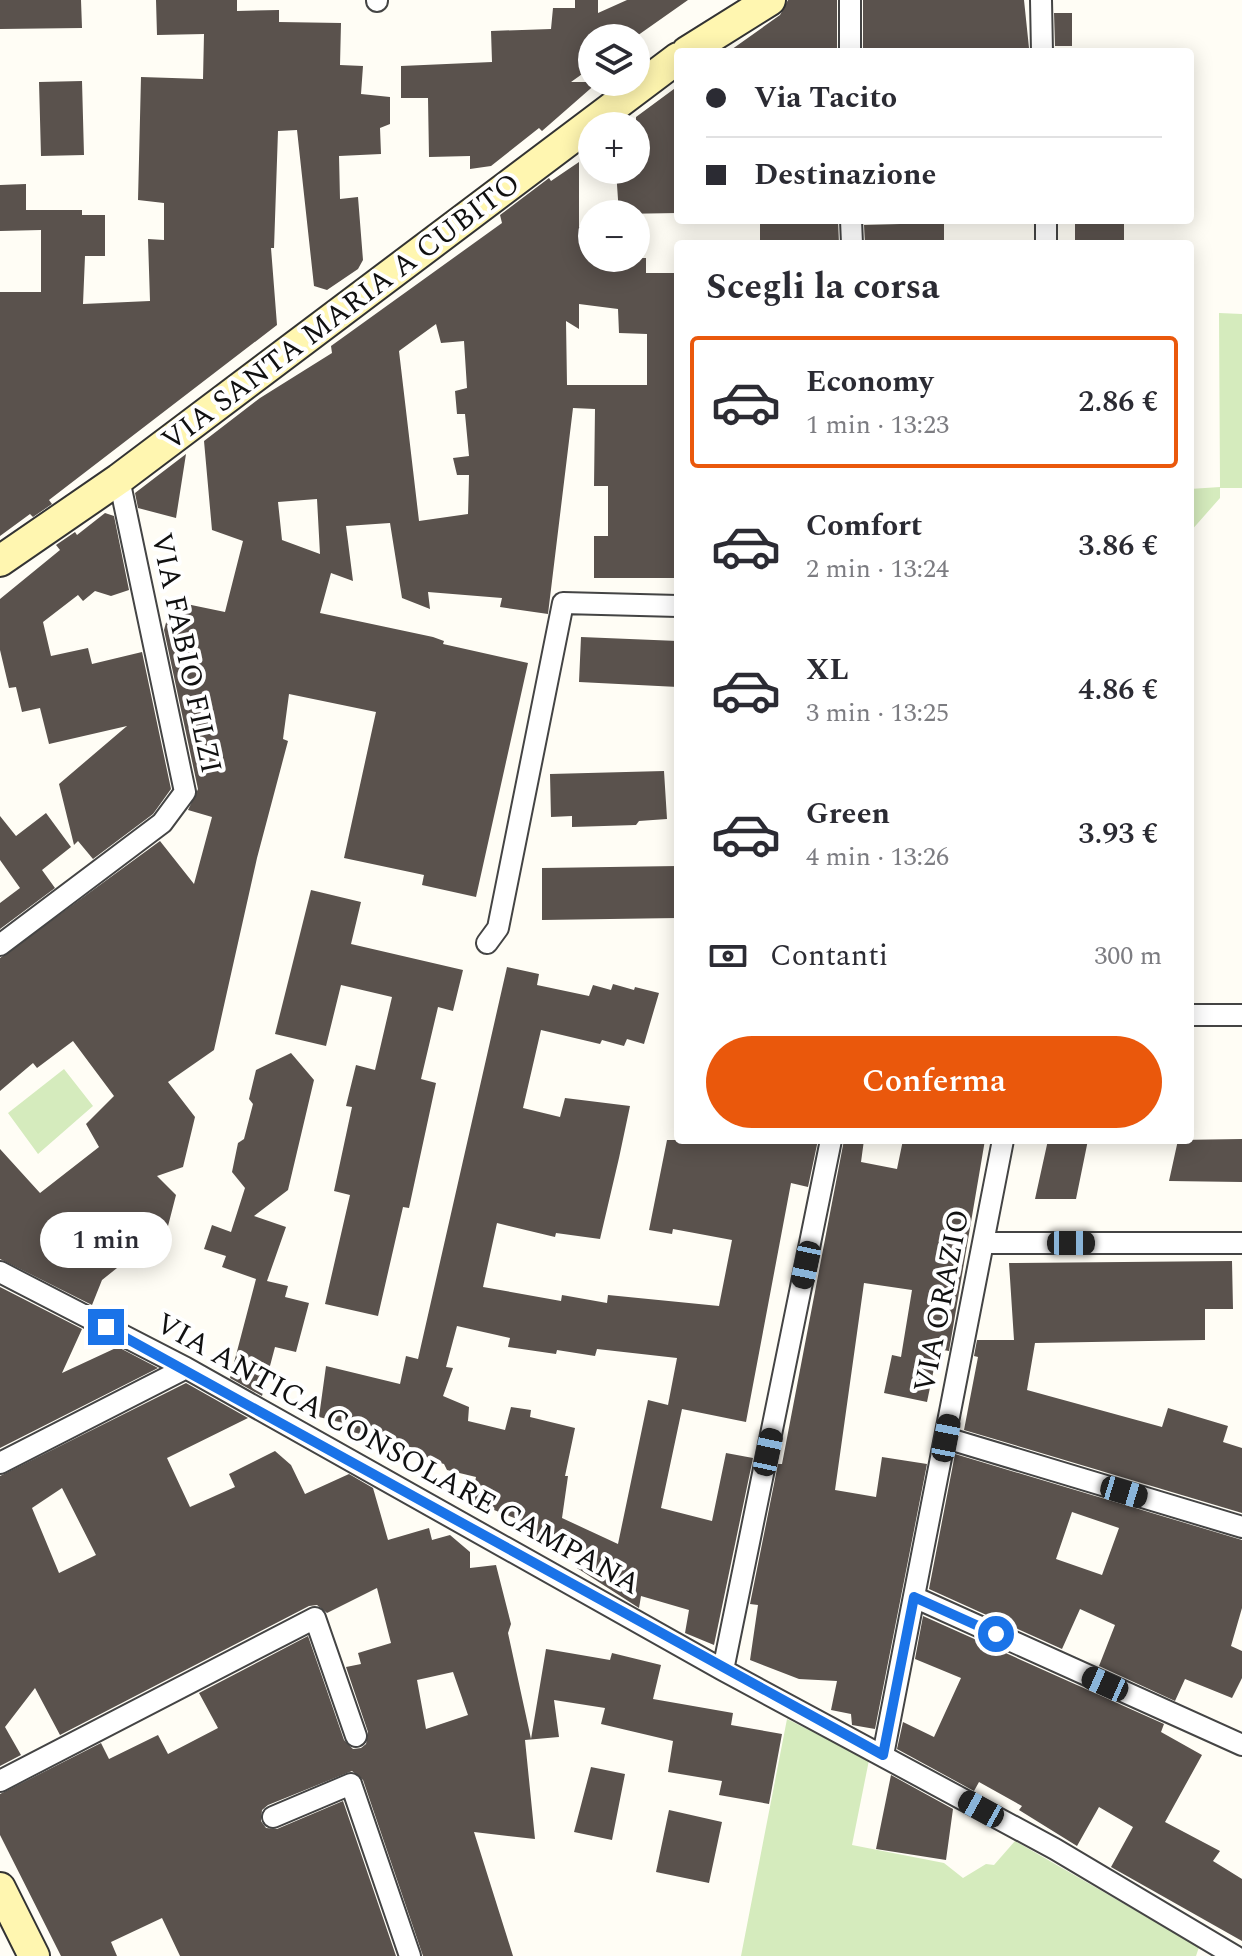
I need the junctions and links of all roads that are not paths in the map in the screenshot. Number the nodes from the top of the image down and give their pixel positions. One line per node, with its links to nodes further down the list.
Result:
1 (770, 0): 4 (main road)
2 (850, 0): 5 (street)
3 (1041, 0): 6 (street)
4 (693, 48)
5 (850, 48)
6 (1042, 48)
7 (674, 61): 8 (main road, VIA SANTA MARIA A CUBITO)
8 (119, 479): 9 (main road, VIA SANTA MARIA A CUBITO); 12 (street, VIA FABIO FILZI)
9 (0, 561)
10 (674, 606): 11 (street)
11 (487, 943)
12 (0, 945)
13 (1194, 1015): 14 (street)
14 (1242, 1015)
15 (830, 1144): 25 (street)
16 (1002, 1144): 17 (street, VIA ORAZIO)
17 (985, 1243): 18 (street); 21 (street, VIA ORAZIO)
18 (1242, 1243)
19 (0, 1272): 20 (street, VIA ANTICA CONSOLARE CAMPANA)
20 (186, 1368): 22 (street); 25 (street, VIA ANTICA CONSOLARE CAMPANA)
21 (946, 1438): 23 (street); 24 (street, VIA ORAZIO)
22 (0, 1463)
23 (1242, 1527)
24 (914, 1597): 27 (street); 28 (street, VIA ORAZIO)
25 (723, 1670): 28 (street, VIA ANTICA CONSOLARE CAMPANA)
26 (356, 1736): 29 (street)
27 (1242, 1745)
28 (883, 1755): 32 (street, VIA ANTICA CONSOLARE CAMPANA)
29 (0, 1781)
30 (273, 1817): 34 (street)
31 (0, 1888): 33 (main road)
32 (1230, 1955)
33 (34, 1956)
34 (410, 1956)

